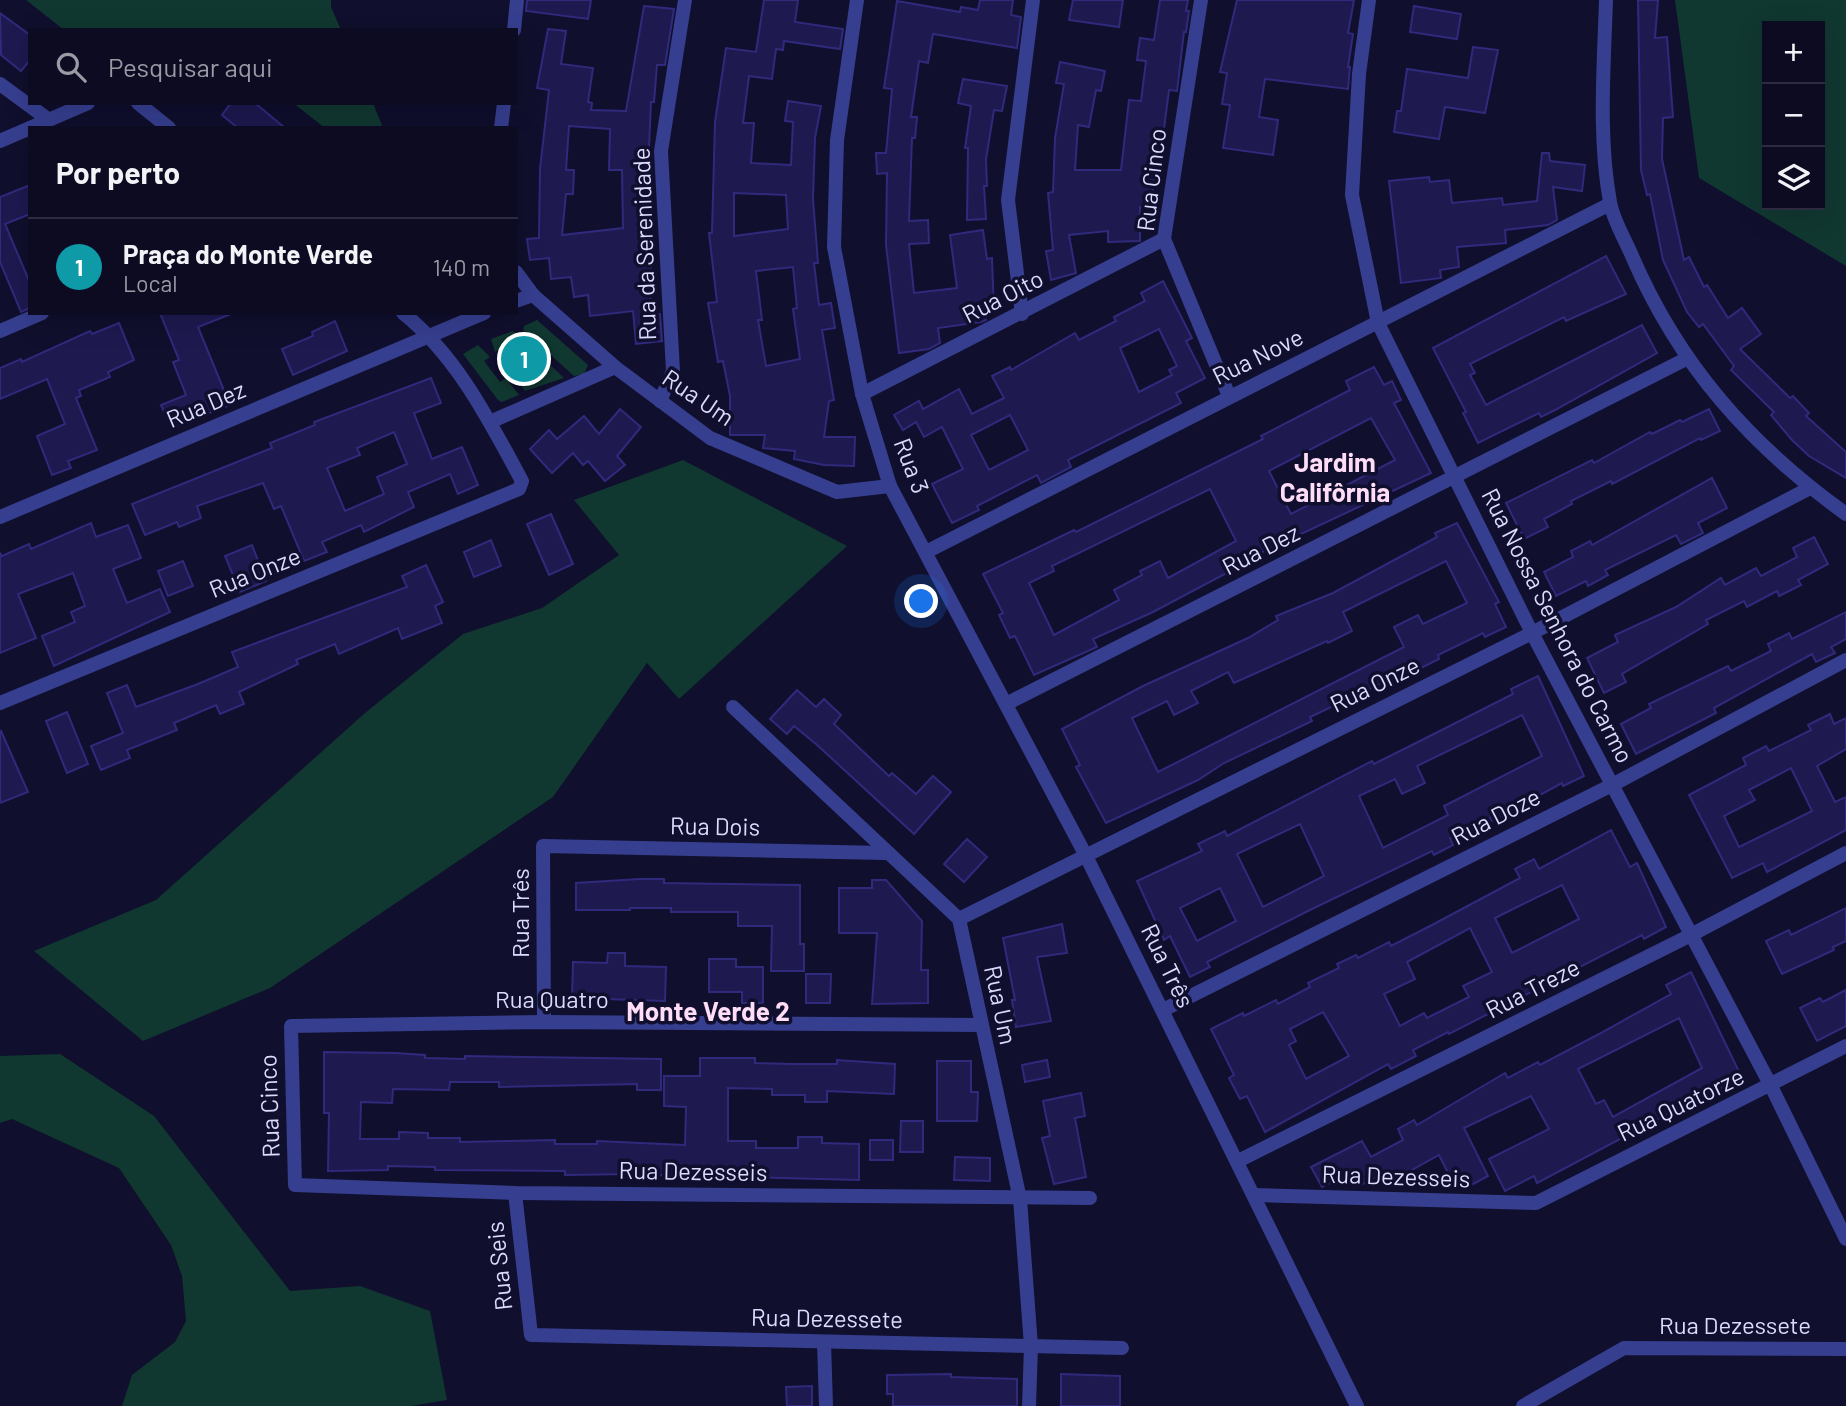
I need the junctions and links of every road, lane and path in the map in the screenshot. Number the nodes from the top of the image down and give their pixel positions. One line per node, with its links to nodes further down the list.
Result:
1 (517, 0): 8 (street)
2 (685, 0): 37 (street, Rua da Serenidade)
3 (857, 0): 35 (street, Rua 3)
4 (1033, 0): 26 (street)
5 (1201, 0): 22 (street, Rua Cinco)
6 (1369, 0): 30 (street, Rua Nossa Senhora do Carmo)
7 (1606, 0): 21 (street)
8 (514, 28)
9 (0, 84): 10 (street)
10 (28, 105)
11 (29, 105): 15 (street)
12 (83, 105): 15 (street)
13 (140, 105): 17 (street)
14 (504, 105): 18 (street)
15 (49, 120): 16 (street)
16 (35, 126)
17 (167, 126)
18 (501, 126)
19 (28, 129): 20 (street)
20 (0, 141)
21 (1610, 204): 30 (street, Rua Nove); 33 (street)
22 (1164, 239): 26 (street, Rua Oito); 36 (street, Rua Cinco)
23 (518, 275): 24 (street, Rua Um)
24 (533, 295): 25 (street); 34 (street, Rua Um)
25 (518, 300)
26 (1022, 314): 35 (street, Rua Oito)
27 (38, 315): 31 (street)
28 (405, 315): 32 (street)
29 (479, 315): 32 (street, Rua Dez)
30 (1378, 323): 36 (street, Rua Nove); 39 (street, Rua Nossa Senhora do Carmo)
31 (0, 331)
32 (429, 334): 38 (street); 43 (street, Rua Dez)
33 (1686, 359): 39 (street, Rua Dez); 41 (street)
34 (615, 367): 37 (street, Rua Um); 38 (street)
35 (862, 394): 40 (street, Rua 3)
36 (1229, 396): 44 (street, Rua Nove)
37 (660, 401): 40 (street, Rua Um)
38 (490, 422): 47 (street, Rua Onze)
39 (1455, 477): 45 (street, Rua Nossa Senhora do Carmo); 48 (street, Rua Dez)
40 (890, 486): 44 (street, Rua 3)
41 (1810, 488): 42 (street); 45 (street, Rua Onze)
42 (1846, 514)
43 (0, 517)
44 (926, 552): 48 (street, Rua Três)
45 (1532, 633): 50 (street, Rua Nossa Senhora do Carmo); 53 (street, Rua Onze)
46 (1846, 660): 50 (street, Rua Doze)
47 (0, 703)
48 (1006, 704): 53 (street, Rua Três)
49 (733, 707): 52 (street)
50 (1614, 784): 56 (street, Rua Nossa Senhora do Carmo); 57 (street, Rua Doze)
51 (543, 846): 52 (street, Rua Dois); 58 (street, Rua Três)
52 (886, 853): 55 (street)
53 (1085, 853): 55 (street, Rua Onze); 57 (street, Rua Três)
54 (1846, 853): 56 (street, Rua Treze)
55 (958, 919): 59 (street, Rua Um)
56 (1689, 936): 62 (street, Rua Nossa Senhora do Carmo); 63 (street, Rua Treze)
57 (1163, 1010): 63 (street, Rua Três)
58 (544, 1022): 59 (street, Rua Quatro); 60 (street, Rua Quatro)
59 (981, 1025): 68 (street, Rua Um)
60 (291, 1026): 64 (street, Rua Cinco)
61 (1846, 1046): 62 (street, Rua Quatorze)
62 (1771, 1086): 69 (street, Rua Quatorze); 70 (street, Rua Nossa Senhora do Carmo)
63 (1238, 1161): 66 (street, Rua Três)
64 (295, 1185): 65 (street, Rua Dezesseis)
65 (515, 1193): 68 (street, Rua Dezesseis); 72 (street, Rua Seis)
66 (1255, 1195): 69 (street, Rua Dezesseis); 79 (street, Rua Três)
67 (1090, 1198): 68 (street, Rua Dezesseis)
68 (1020, 1199): 74 (street, Rua Um)
69 (1536, 1203)
70 (1840, 1215): 71 (street, Rua Nossa Senhora do Carmo)
71 (1846, 1239)
72 (530, 1335): 73 (street, Rua Dezessete)
73 (824, 1342): 74 (street, Rua Dezessete); 77 (street)
74 (1031, 1346): 75 (street, Rua Dezessete); 78 (street, Rua Um)
75 (1122, 1348)
76 (1846, 1349): 80 (street, Rua Dezessete)
77 (826, 1406)
78 (1030, 1406)
79 (1357, 1406)
80 (1522, 1406)

